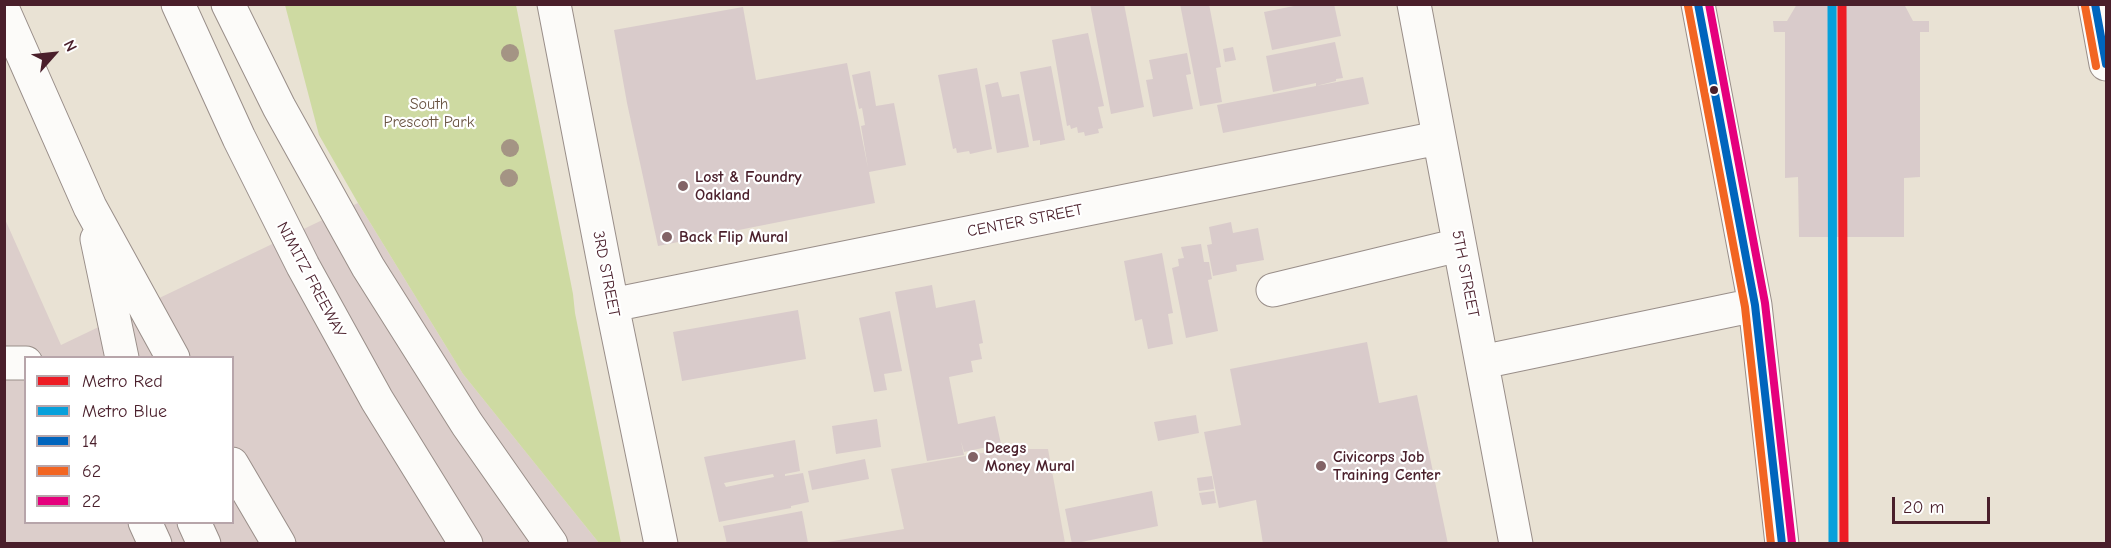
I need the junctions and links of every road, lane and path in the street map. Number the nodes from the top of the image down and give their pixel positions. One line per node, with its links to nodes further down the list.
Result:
1 (178, 4): 26 (main road, NIMITZ FREEWAY)
2 (228, 4): 27 (main road)
3 (555, 4): 13 (main road, 3RD STREET)
4 (1414, 4): 9 (main road, 5TH STREET)
5 (1698, 4): 14 (main road)
6 (2095, 4): 8 (main road)
7 (4, 12): 10 (main road)
8 (2106, 64)
9 (1438, 138): 11 (main road, 5TH STREET); 13 (main road, CENTER STREET)
10 (90, 207): 15 (main road); 16 (main road)
11 (1459, 245): 12 (main road); 17 (main road, 5TH STREET)
12 (1273, 290)
13 (612, 305): 28 (main road, 3RD STREET)
14 (1755, 305): 17 (main road); 30 (main road)
15 (122, 356)
16 (172, 356)
17 (1482, 362): 29 (main road, 5TH STREET)
18 (4, 363): 19 (main road)
19 (24, 363)
20 (234, 467): 25 (main road)
21 (146, 524): 23 (main road)
22 (195, 524): 24 (main road)
23 (155, 543)
24 (204, 543)
25 (279, 543)
26 (466, 543)
27 (551, 543)
28 (661, 543)
29 (1516, 543)
30 (1782, 543)

